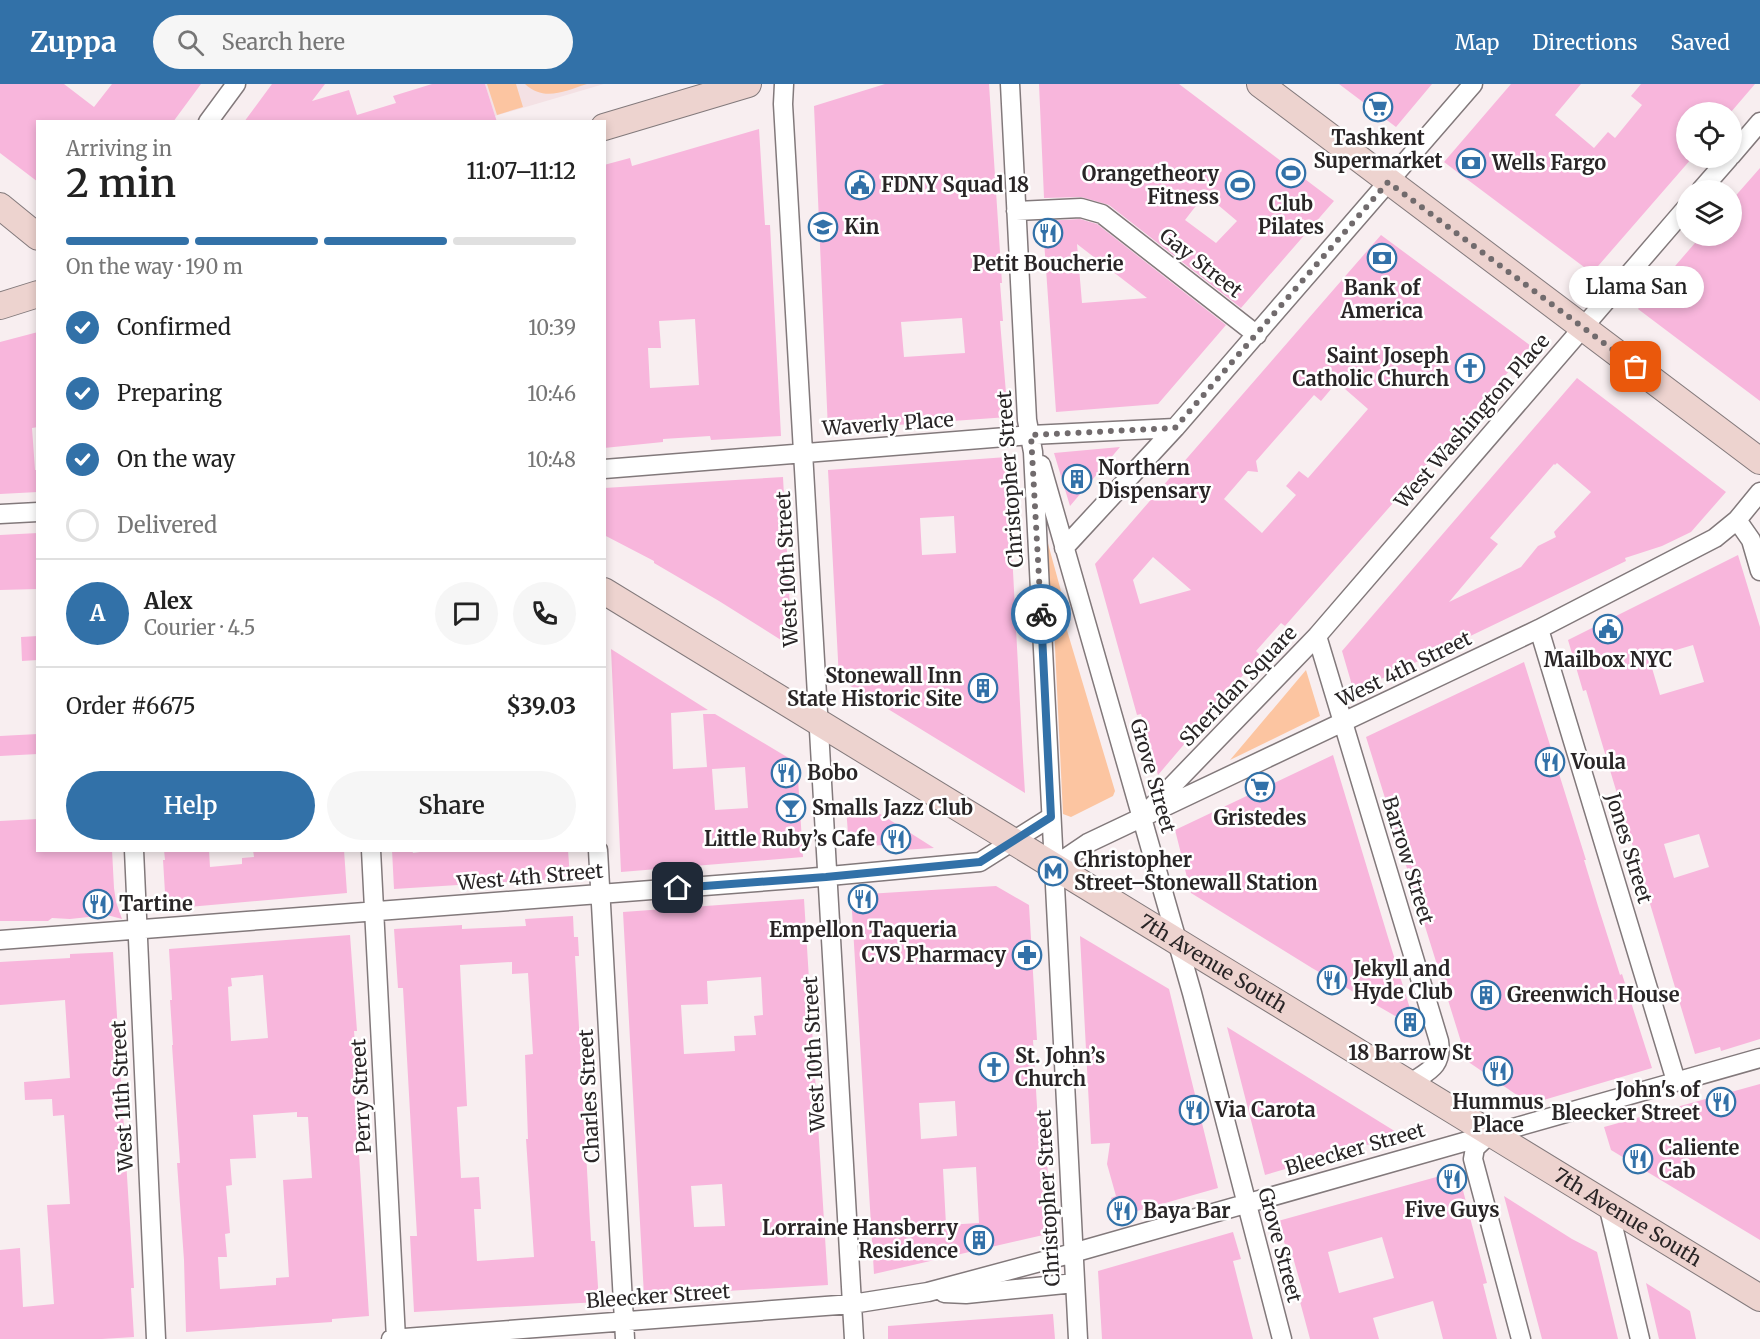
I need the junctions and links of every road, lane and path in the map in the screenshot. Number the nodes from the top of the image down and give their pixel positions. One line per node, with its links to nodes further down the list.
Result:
1 (236, 84): 7 (street)
2 (748, 84): 9 (main road)
3 (784, 84): 24 (street, West 10th Street)
4 (1010, 84): 15 (street, Christopher Street)
5 (1260, 84): 13 (main road)
6 (1473, 84): 13 (street)
7 (209, 120)
8 (1760, 122): 10 (street)
9 (606, 126)
10 (1742, 143)
11 (1720, 168): 12 (street)
12 (1710, 180)
13 (1388, 182): 20 (main road); 21 (street)
14 (0, 206): 17 (main road)
15 (1016, 211): 21 (street, Gay Street); 23 (street, Christopher Street)
16 (1676, 220): 20 (street, West Washington Place)
17 (36, 235)
18 (36, 295): 19 (main road)
19 (0, 306)
20 (1583, 328): 25 (main road); 35 (street, West Washington Place)
21 (1257, 335): 22 (street)
22 (1175, 428): 23 (street, Waverly Place); 31 (street)
23 (1031, 435): 24 (street, Waverly Place); 31 (street, Grove Street); 38 (street, Christopher Street)
24 (802, 453): 26 (street, Waverly Place); 36 (street, West 10th Street)
25 (1760, 461)
26 (606, 468)
27 (1760, 492): 30 (street, West 4th Street)
28 (36, 512): 29 (street)
29 (0, 514)
30 (1737, 520): 32 (street); 34 (street, West 4th Street)
31 (1064, 548): 39 (street, Grove Street)
32 (1760, 571)
33 (606, 592): 36 (main road, 7th Avenue South)
34 (1539, 628): 37 (street, West 4th Street); 52 (street, Jones Street)
35 (1317, 636): 37 (street, Barrow Street); 39 (street, Sheridan Square)
36 (818, 722): 40 (main road, 7th Avenue South); 45 (street, West 10th Street)
37 (1343, 724): 39 (street, West 4th Street); 53 (street, Barrow Street)
38 (1051, 817): 40 (street, West 4th Street); 44 (street, Christopher Street)
39 (1142, 817): 44 (street, West 4th Street); 50 (street, Grove Street)
40 (1014, 842): 44 (main road, 7th Avenue South); 45 (street, West 4th Street)
41 (134, 852): 48 (street, West 11th Street)
42 (371, 852): 47 (street, Perry Street)
43 (598, 852): 46 (street, Charles Street)
44 (1054, 866): 50 (main road, 7th Avenue South); 57 (street, Christopher Street)
45 (826, 877): 46 (street, West 4th Street); 61 (street, West 10th Street)
46 (601, 894): 47 (street, West 4th Street); 62 (street, Charles Street)
47 (374, 912): 48 (street, West 4th Street); 65 (street, Perry Street)
48 (138, 930): 49 (street, West 4th Street); 63 (street, West 11th Street)
49 (0, 940)
50 (1177, 942): 53 (main road, 7th Avenue South); 55 (street, Grove Street)
51 (1760, 1058): 52 (street, Bleecker Street)
52 (1676, 1081): 54 (street, Bleecker Street)
53 (1409, 1084): 54 (main road, 7th Avenue South)
54 (1491, 1133): 55 (street, Bleecker Street); 56 (main road, 7th Avenue South); 69 (street)
55 (1246, 1204): 57 (street, Bleecker Street); 68 (street, Grove Street)
56 (1608, 1205): 60 (main road, 7th Avenue South); 70 (street)
57 (1073, 1253): 58 (street, Christopher Street); 59 (street, Bleecker Street)
58 (1075, 1283): 59 (street, Bleecker Street); 67 (street, Christopher Street)
59 (928, 1292): 61 (street, Bleecker Street)
60 (1760, 1298)
61 (852, 1304): 62 (street, Bleecker Street); 66 (street, West 10th Street)
62 (625, 1330): 65 (street, Bleecker Street)
63 (156, 1339)
64 (391, 1339): 65 (street, Bleecker Street)
65 (396, 1339)
66 (854, 1339)
67 (1078, 1339)
68 (1282, 1339)
69 (1521, 1339)
70 (1640, 1339)

